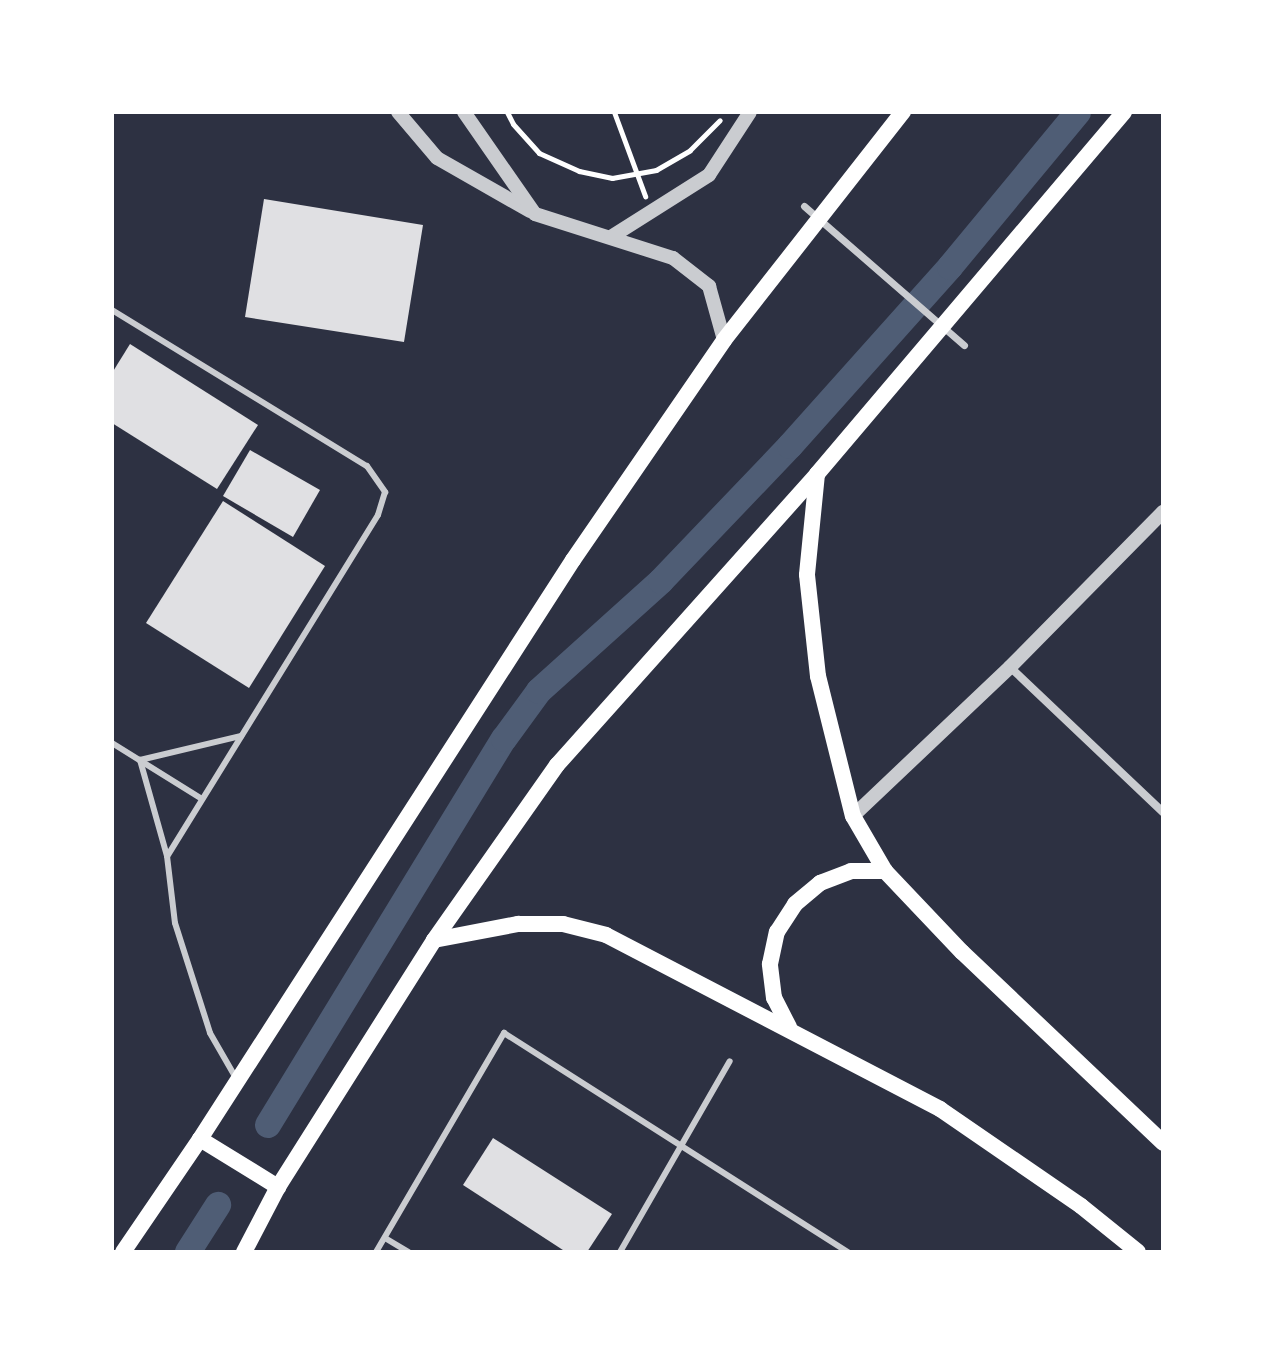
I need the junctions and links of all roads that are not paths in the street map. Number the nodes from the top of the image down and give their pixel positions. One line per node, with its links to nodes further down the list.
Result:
1 (398, 112): 7 (street)
2 (464, 112): 7 (street)
3 (750, 112): 8 (street)
4 (903, 112): 10 (main road)
5 (1124, 112): 12 (main road)
6 (804, 206): 11 (street)
7 (535, 214): 8 (street)
8 (611, 237): 10 (street)
9 (112, 310): 15 (lane)
10 (724, 340): 26 (main road)
11 (964, 345)
12 (817, 474): 20 (main road); 23 (main road)
13 (1163, 513): 14 (street)
14 (1010, 667): 19 (street); 20 (street)
15 (241, 736): 17 (lane); 18 (lane)
16 (112, 743): 17 (lane)
17 (140, 760): 18 (lane); 21 (lane)
18 (202, 799): 21 (lane)
19 (1163, 812)
20 (853, 816): 22 (main road)
21 (167, 856): 26 (lane)
22 (885, 871): 24 (main road); 28 (main road)
23 (434, 940): 24 (main road); 30 (main road)
24 (789, 1027): 38 (main road)
25 (730, 1061): 29 (lane)
26 (237, 1081): 27 (main road)
27 (200, 1139): 30 (main road); 32 (main road)
28 (1163, 1143)
29 (681, 1146): 31 (lane); 36 (lane); 37 (lane)
30 (278, 1187): 33 (main road)
31 (385, 1238): 34 (lane); 35 (lane)
32 (123, 1252)
33 (244, 1252)
34 (376, 1252)
35 (408, 1252)
36 (620, 1252)
37 (848, 1252)
38 (1138, 1252)

